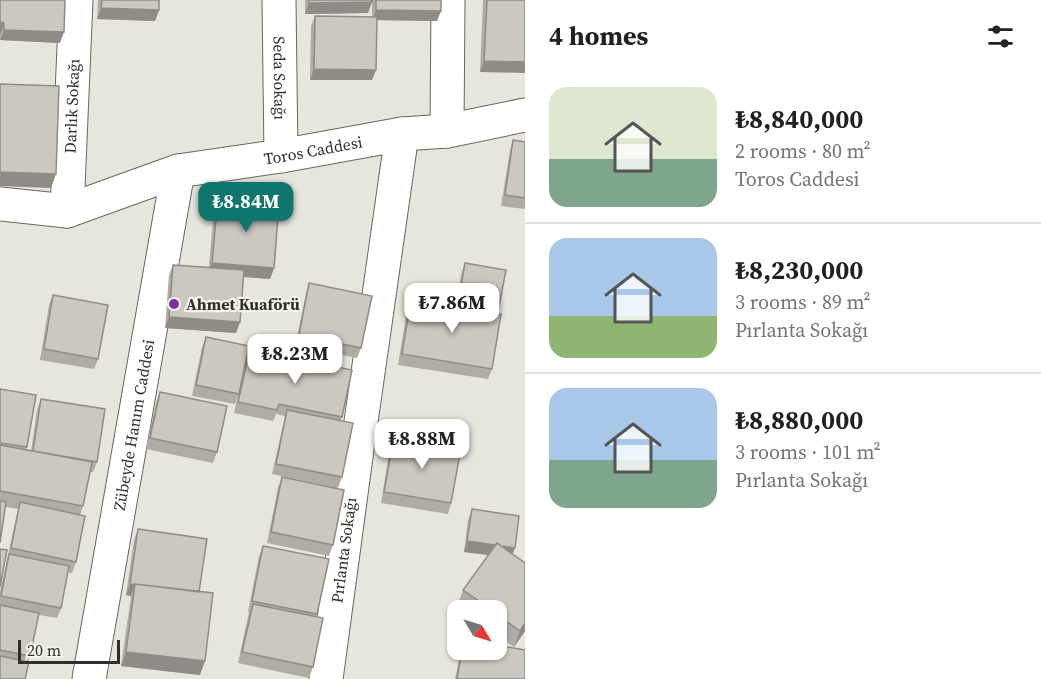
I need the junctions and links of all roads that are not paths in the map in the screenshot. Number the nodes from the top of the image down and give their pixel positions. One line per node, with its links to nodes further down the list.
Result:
1 (76, 0): 10 (street, Darlık Sokağı)
2 (279, 0): 7 (street, Seda Sokağı)
3 (448, 0): 5 (street)
4 (525, 115): 5 (street, Toros Caddesi)
5 (447, 130): 6 (street, Toros Caddesi)
6 (402, 134): 7 (street, Toros Caddesi); 12 (street, Pırlanta Sokağı)
7 (281, 156): 8 (street, Toros Caddesi)
8 (178, 171): 10 (street, Toros Caddesi); 11 (street, Zübeyde Hanım Caddesi)
9 (0, 204): 10 (street, Toros Caddesi)
10 (67, 211)
11 (89, 679)
12 (326, 679)

